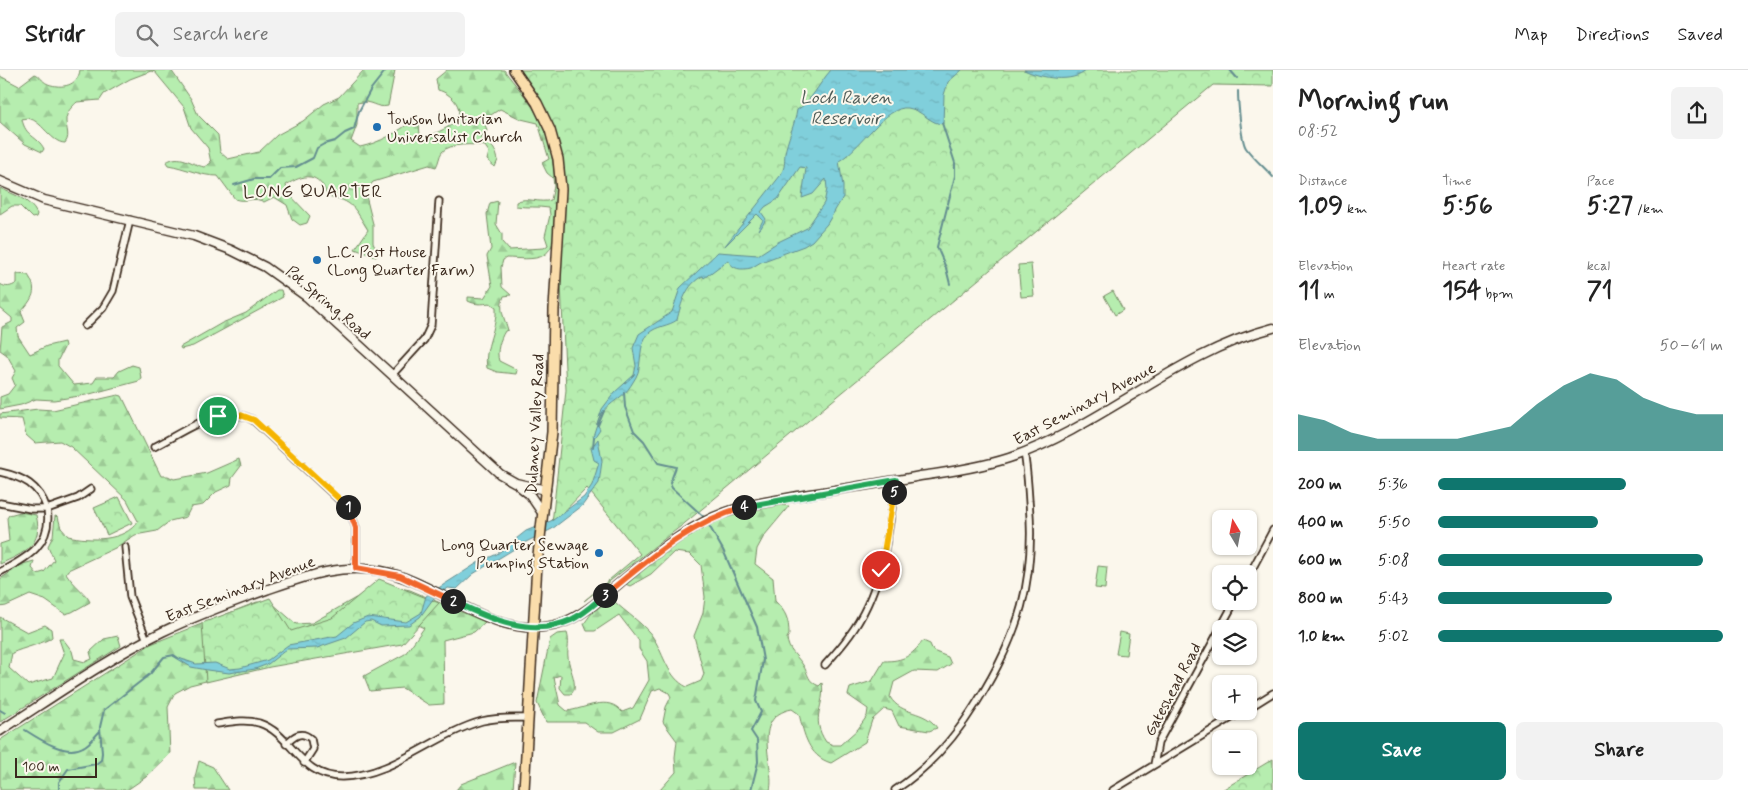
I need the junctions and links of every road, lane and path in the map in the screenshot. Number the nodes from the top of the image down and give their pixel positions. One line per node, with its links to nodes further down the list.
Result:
1 (514, 70): 14 (main road, Dulaney Valley Road)
2 (0, 181): 4 (street, Pot Spring Road)
3 (440, 201): 7 (street)
4 (130, 220): 5 (street); 7 (street, Pot Spring Road)
5 (85, 326)
6 (1273, 328): 9 (street, East Seminary Avenue)
7 (392, 375): 12 (street, Pot Spring Road)
8 (154, 447): 21 (street)
9 (1024, 452): 11 (street, East Seminary Avenue); 37 (street)
10 (0, 472): 16 (street)
11 (896, 480): 24 (street, East Seminary Avenue); 26 (street)
12 (516, 483): 14 (street, Pot Spring Road); 17 (street)
13 (91, 488): 16 (street)
14 (546, 490): 17 (main road, Dulaney Valley Road)
15 (0, 503): 16 (street)
16 (47, 508): 22 (street)
17 (542, 519): 24 (main road, Dulaney Valley Road)
18 (1273, 530): 20 (street)
19 (125, 547): 25 (street)
20 (1254, 565)
21 (356, 568): 24 (street, East Seminary Avenue); 25 (street, East Seminary Avenue)
22 (0, 572)
23 (1230, 610): 35 (street, Gateshead Road)
24 (533, 627): 29 (main road, Dulaney Valley Road)
25 (147, 640): 32 (street, East Seminary Avenue)
26 (825, 665)
27 (1273, 692): 28 (street)
28 (1257, 703)
29 (527, 718): 34 (street); 36 (main road, Dulaney Valley Road)
30 (1228, 720): 35 (street)
31 (217, 724): 33 (street)
32 (0, 731)
33 (286, 744): 34 (street); 34 (street)
34 (304, 763)
35 (1154, 765): 38 (street)
36 (524, 790)
37 (895, 790)
38 (1114, 790)

